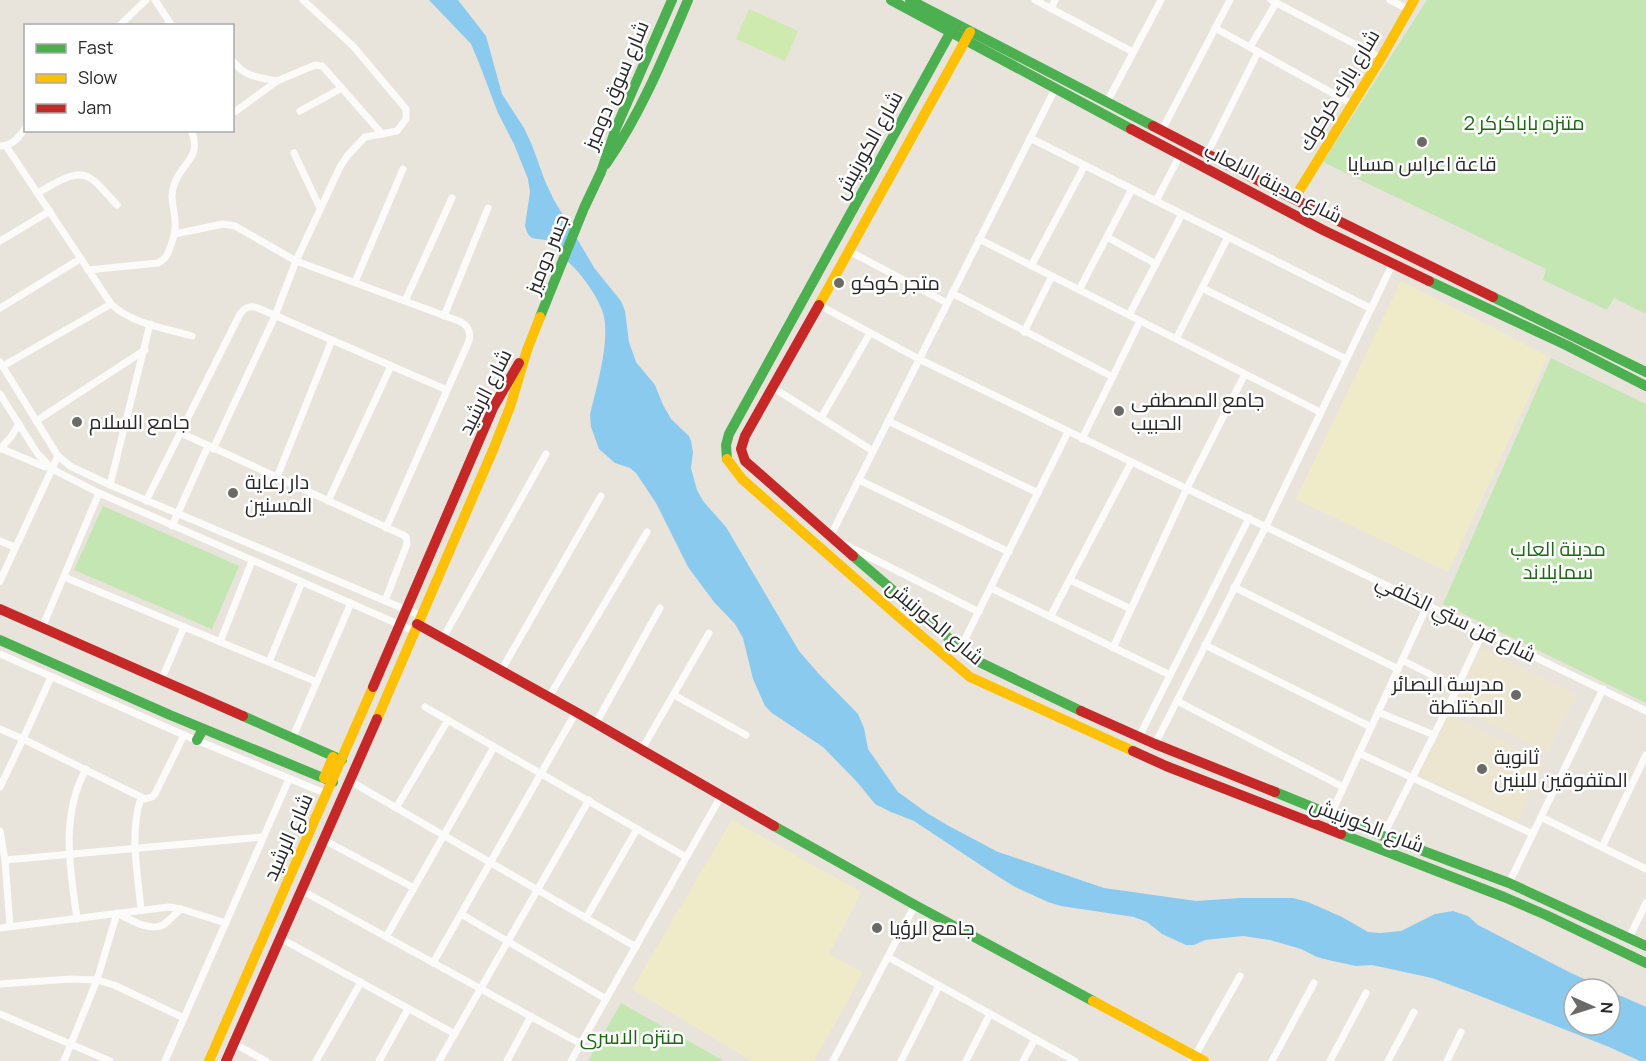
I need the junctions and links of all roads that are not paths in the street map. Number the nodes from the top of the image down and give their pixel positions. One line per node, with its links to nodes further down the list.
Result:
1 (146, 0): 17 (street)
2 (155, 0): 18 (street)
3 (303, 0): 37 (street)
4 (672, 0): 45 (main road, شارع سوق دوميز)
5 (688, 0): 45 (main road, شارع سوق دوميز)
6 (891, 0): 19 (main road, شارع مدينة الالعاب)
7 (910, 0): 19 (main road, شارع مدينة الالعاب)
8 (1035, 0): 16 (street)
9 (1055, 0): 16 (street)
10 (1161, 0): 23 (street)
11 (1218, 0): 14 (street)
12 (1390, 0): 15 (street)
13 (1274, 1): 22 (street); 25 (street)
14 (1228, 2): 20 (street)
15 (1412, 5): 25 (main road, شارع بارك كركوك)
16 (1051, 9): 23 (street)
17 (121, 24)
18 (171, 24)
19 (953, 28): 21 (main road, شارع مدينة الالعاب); 50 (main road, شارع الكورنيش)
20 (1215, 28): 22 (street); 35 (street)
21 (967, 36): 29 (main road, شارع مدينة الالعاب); 30 (main road, شارع مدينة الالعاب); 54 (main road, شارع الكورنيش)
22 (1250, 47): 24 (street)
23 (1133, 52): 30 (street)
24 (1258, 52): 31 (street); 41 (street)
25 (1381, 58): 31 (main road, شارع بارك كركوك)
26 (234, 62): 27 (street)
27 (277, 81): 28 (street); 32 (street)
28 (342, 88): 33 (street); 37 (street)
29 (1055, 89): 38 (street); 42 (main road, شارع مدينة الالعاب)
30 (1107, 102): 35 (main road, شارع مدينة الالعاب)
31 (1352, 104): 52 (main road, شارع بارك كركوك)
32 (236, 111)
33 (300, 111)
34 (24, 129): 39 (street)
35 (1162, 130): 41 (main road, شارع مدينة الالعاب)
36 (192, 132): 60 (street)
37 (382, 134): 56 (street)
38 (1030, 138): 43 (street); 63 (street)
39 (3, 146): 49 (street)
40 (294, 153): 56 (street)
41 (1207, 154): 46 (main road, شارع مدينة الالعاب)
42 (1180, 155): 47 (main road, شارع مدينة الالعاب); 53 (street)
43 (1085, 165): 48 (street); 70 (street)
44 (403, 169): 74 (street)
45 (601, 172): 96 (main road, جسر دوميز)
46 (1246, 174): 47 (main road); 52 (main road, شارع مدينة الالعاب)
47 (1240, 186): 68 (main road, شارع مدينة الالعاب)
48 (1132, 189): 53 (street); 61 (street)
49 (37, 193): 55 (street); 58 (street)
50 (862, 194): 54 (main road); 186 (main road, شارع الكورنيش)
51 (452, 198): 79 (street)
52 (1294, 199): 73 (main road, شارع مدينة الالعاب)
53 (1156, 201): 59 (street)
54 (876, 203): 65 (main road, شارع الكورنيش)
55 (117, 205)
56 (320, 208): 67 (street)
57 (488, 208): 85 (street)
58 (50, 211): 64 (street); 66 (street)
59 (1182, 214): 62 (street); 69 (street)
60 (175, 234): 67 (street); 71 (street)
61 (1107, 237): 69 (street); 77 (street)
62 (1228, 237): 75 (street); 84 (street)
63 (980, 239): 70 (street); 78 (street)
64 (0, 241)
65 (849, 251): 80 (street); 82 (main road, شارع الكورنيش)
66 (80, 259): 71 (street); 83 (street)
67 (296, 261): 74 (street); 87 (street)
68 (1393, 263): 76 (main road, شارع مدينة الالعاب); 84 (street)
69 (1156, 264): 86 (street)
70 (1031, 266): 72 (street)
71 (88, 270): 81 (street)
72 (1052, 276): 77 (street); 90 (street)
73 (1452, 276): 76 (main road); 101 (main road, شارع مدينة الالعاب)
74 (355, 282): 79 (street)
75 (1202, 288): 94 (street); 97 (street)
76 (1447, 288): 104 (main road, شارع مدينة الالعاب)
77 (1079, 290): 86 (street)
78 (952, 293): 80 (street); 90 (street)
79 (405, 301): 85 (street)
80 (947, 303): 98 (street)
81 (111, 304): 89 (street); 99 (street)
82 (819, 305): 91 (street, شارع فن ستي الخلفي); 105 (main road, شارع الكورنيش)
83 (0, 308)
84 (1370, 308): 97 (street)
85 (444, 315): 106 (street)
86 (1129, 315): 88 (street)
87 (275, 316): 93 (street); 114 (street); 116 (street)
88 (1140, 321): 94 (street); 103 (street)
89 (150, 324): 92 (street); 95 (street)
90 (1024, 332): 103 (street)
91 (870, 333): 98 (street, شارع فن ستي الخلفي); 109 (street)
92 (192, 336)
93 (332, 339): 100 (street); 123 (street)
94 (1176, 339): 102 (street)
95 (145, 350): 110 (street); 125 (street)
96 (527, 350): 157 (main road, شارع الرشيد); 160 (main road, شارع الرشيد)
97 (1346, 359): 108 (street)
98 (919, 360): 111 (street); 113 (street, شارع فن ستي الخلفي)
99 (1, 364): 110 (street)
100 (391, 366): 106 (street); 131 (street)
101 (1646, 372)
102 (1245, 374): 108 (street); 126 (street)
103 (1113, 377): 115 (street)
104 (1646, 386)
105 (772, 387): 109 (street); 138 (main road, شارع الكورنيش)
106 (447, 390): 136 (street)
107 (0, 394): 112 (street)
108 (1320, 412): 135 (street)
109 (821, 418): 118 (street)
110 (36, 421): 120 (street)
111 (888, 421): 118 (street); 128 (street)
112 (19, 424): 117 (street); 122 (street)
113 (1068, 432): 115 (street, شارع فن ستي الخلفي); 128 (street)
114 (181, 433): 116 (street); 130 (street)
115 (1082, 439): 121 (street, شارع فن ستي الخلفي)
116 (210, 447): 123 (street); 132 (street)
117 (0, 448): 122 (street)
118 (873, 451): 124 (street)
119 (546, 454): 166 (street)
120 (58, 456): 122 (street); 125 (street)
121 (1131, 463): 126 (street, شارع فن ستي الخلفي); 145 (street)
122 (52, 469): 127 (street); 140 (street)
123 (277, 477): 131 (street)
124 (859, 480): 138 (street); 141 (street)
125 (110, 485): 130 (street)
126 (1187, 488): 133 (street, شارع فن ستي الخلفي); 156 (street)
127 (99, 493): 134 (street); 143 (street)
128 (1038, 493): 141 (street)
129 (601, 496): 176 (street)
130 (146, 501): 132 (street)
131 (328, 501): 136 (street)
132 (178, 514): 134 (street); 147 (street)
133 (1249, 518): 135 (street, شارع فن ستي الخلفي); 177 (street)
134 (172, 526): 142 (street)
135 (1266, 526): 148 (street); 153 (street, شارع فن ستي الخلفي)
136 (386, 528): 151 (street)
137 (647, 532): 185 (street)
138 (830, 537): 158 (street); 171 (main road, شارع الكورنيش)
139 (0, 541): 140 (street)
140 (15, 547): 144 (street)
141 (1009, 552): 149 (street)
142 (252, 561): 146 (street); 168 (street)
143 (64, 577): 162 (street); 163 (street)
144 (0, 580)
145 (1070, 580): 156 (street); 159 (street)
146 (302, 582): 150 (street); 174 (street)
147 (348, 585): 150 (street); 151 (street)
148 (1234, 587): 169 (street); 175 (street)
149 (991, 588): 158 (street); 159 (street)
150 (342, 599): 152 (street)
151 (385, 601): 157 (street)
152 (351, 603): 161 (street); 180 (street)
153 (1428, 604): 164 (street, شارع فن ستي الخلفي); 173 (street)
154 (660, 608): 193 (street)
155 (0, 609): 163 (main road)
156 (1131, 609): 170 (street)
157 (407, 610): 160 (street); 161 (main road, شارع الرشيد)
158 (979, 612): 171 (street)
159 (1050, 617): 170 (street)
160 (418, 624): 161 (street); 166 (main road); 215 (main road, شارع الرشيد)
161 (401, 625): 209 (main road, شارع الرشيد)
162 (184, 627): 168 (street); 179 (street)
163 (42, 628): 179 (main road)
164 (1483, 632): 182 (street); 183 (street, شارع فن ستي الخلفي)
165 (710, 633): 184 (street)
166 (442, 638): 176 (main road)
167 (0, 640): 196 (main road)
168 (220, 642): 174 (street)
169 (1205, 645): 187 (street); 194 (street)
170 (1113, 648): 177 (street)
171 (960, 649): 181 (main road, شارع الكورنيش)
172 (0, 654): 178 (street)
173 (1402, 660): 175 (street); 182 (street)
174 (269, 662): 180 (street)
175 (1398, 669): 191 (street)
176 (501, 671): 185 (main road)
177 (1170, 675): 200 (street)
178 (51, 676): 197 (street); 201 (street)
179 (161, 681): 202 (main road)
180 (317, 682): 202 (street)
181 (1021, 682): 186 (main road); 200 (main road, شارع الكورنيش)
182 (1457, 688): 199 (street)
183 (1603, 690): 190 (street, شارع فن ستي الخلفي); 226 (street)
184 (674, 695): 198 (street); 206 (street)
185 (549, 697): 189 (main road)
186 (1015, 698): 223 (main road, شارع الكورنيش)
187 (1177, 701): 204 (street); 218 (street)
188 (425, 707): 192 (street)
189 (576, 711): 193 (main road); 211 (street)
190 (1646, 711)
191 (1378, 712): 194 (street); 199 (street)
192 (448, 720): 205 (street); 224 (street)
193 (596, 723): 206 (main road)
194 (1371, 727): 207 (street)
195 (0, 729): 201 (street)
196 (203, 729): 203 (main road); 214 (main road)
197 (184, 735): 203 (street); 221 (street)
198 (746, 735)
199 (1434, 735): 212 (street)
200 (1139, 737): 204 (main road, شارع الكورنيش)
201 (23, 739): 210 (street); 217 (street)
202 (292, 739): 209 (main road)
203 (197, 740): 213 (street)
204 (1155, 744): 216 (main road, شارع الكورنيش)
205 (494, 747): 211 (street); 230 (street)
206 (642, 749): 220 (main road)
207 (1359, 753): 212 (street); 218 (street)
208 (1646, 755): 234 (street)
209 (338, 758): 214 (main road, شارع الرشيد)
210 (86, 769): 221 (street); 236 (street)
211 (541, 773): 222 (street); 239 (street)
212 (1413, 777): 229 (street); 231 (street)
213 (289, 779): 219 (street); 232 (street)
214 (328, 780): 219 (main road, شارع الرشيد)
215 (350, 781): 224 (street); 233 (main road, شارع الرشيد)
216 (1258, 785): 223 (main road); 225 (main road, شارع الكورنيش)
217 (0, 787)
218 (1343, 787): 225 (street)
219 (327, 795): 263 (main road, شارع الرشيد)
220 (721, 796): 237 (street); 246 (main road)
221 (141, 798): 235 (street)
222 (589, 800): 227 (street); 244 (street)
223 (1253, 800): 265 (main road, شارع الكورنيش)
224 (396, 808): 230 (street)
225 (1331, 814): 231 (main road, شارع الكورنيش)
226 (1541, 817): 229 (street); 234 (street)
227 (637, 829): 237 (street); 251 (street)
228 (0, 831): 238 (street)
229 (1533, 834): 241 (street)
230 (444, 836): 239 (street); 242 (street)
231 (1383, 836): 241 (main road, شارع الكورنيش)
232 (263, 837): 235 (street); 253 (street)
233 (324, 840): 242 (street); 243 (main road, شارع الرشيد)
234 (1602, 847): 240 (street)
235 (136, 848): 236 (street); 248 (street)
236 (70, 854): 238 (street); 252 (street)
237 (686, 857): 261 (street)
238 (5, 860): 254 (street)
239 (489, 862): 244 (street); 250 (street)
240 (1646, 868)
241 (1509, 883): 258 (main road, شارع الكورنيش)
242 (414, 888): 256 (street)
243 (301, 890): 256 (street); 257 (main road, شارع الرشيد)
244 (537, 890): 251 (street); 259 (street)
245 (1646, 903): 258 (street)
246 (915, 905): 262 (street); 288 (main road)
247 (181, 909): 248 (street); 249 (street); 253 (street)
248 (141, 910): 249 (street)
249 (117, 913): 252 (street); 268 (street)
250 (461, 914): 259 (street); 264 (street)
251 (586, 918): 261 (street)
252 (77, 919): 254 (street)
253 (226, 923): 281 (street)
254 (10, 927): 255 (street)
255 (0, 928)
256 (386, 937): 264 (street)
257 (280, 938): 266 (main road, شارع الرشيد); 269 (street)
258 (1629, 938): 260 (main road, شارع الكورنيش)
259 (508, 941): 273 (street); 275 (street)
260 (1646, 946)
261 (636, 947): 275 (street)
262 (888, 957): 272 (street); 300 (street)
263 (254, 961): 266 (main road); 292 (main road, شارع الرشيد)
264 (434, 963): 273 (street)
265 (1646, 963)
266 (267, 967): 285 (main road, شارع الرشيد)
267 (1240, 975): 288 (street)
268 (97, 980): 271 (street); 281 (street); 287 (street)
269 (361, 982): 276 (street); 295 (street)
270 (1314, 983): 305 (street)
271 (0, 984)
272 (939, 986): 279 (street); 301 (street)
273 (481, 989): 280 (street); 283 (street)
274 (1366, 993): 306 (street)
275 (606, 999): 286 (street)
276 (408, 1009): 283 (street); 296 (street)
277 (1414, 1012): 307 (street)
278 (0, 1014): 287 (street)
279 (990, 1014): 284 (street); 302 (street)
280 (531, 1016): 286 (street); 298 (street)
281 (184, 1018): 291 (street)
282 (1461, 1032): 308 (street)
283 (455, 1034): 297 (street)
284 (1035, 1039): 303 (street); 304 (street)
285 (233, 1044): 293 (main road, شارع الرشيد); 294 (street)
286 (581, 1044): 299 (street)
287 (70, 1045): 289 (street); 290 (street)
288 (1197, 1059)
289 (64, 1061)
290 (110, 1061)
291 (165, 1061)
292 (209, 1061)
293 (226, 1061)
294 (266, 1061)
295 (316, 1061)
296 (379, 1061)
297 (439, 1061)
298 (507, 1061)
299 (572, 1061)
300 (833, 1061)
301 (901, 1061)
302 (966, 1061)
303 (1023, 1061)
304 (1075, 1061)
305 (1272, 1061)
306 (1330, 1061)
307 (1388, 1061)
308 (1447, 1061)

